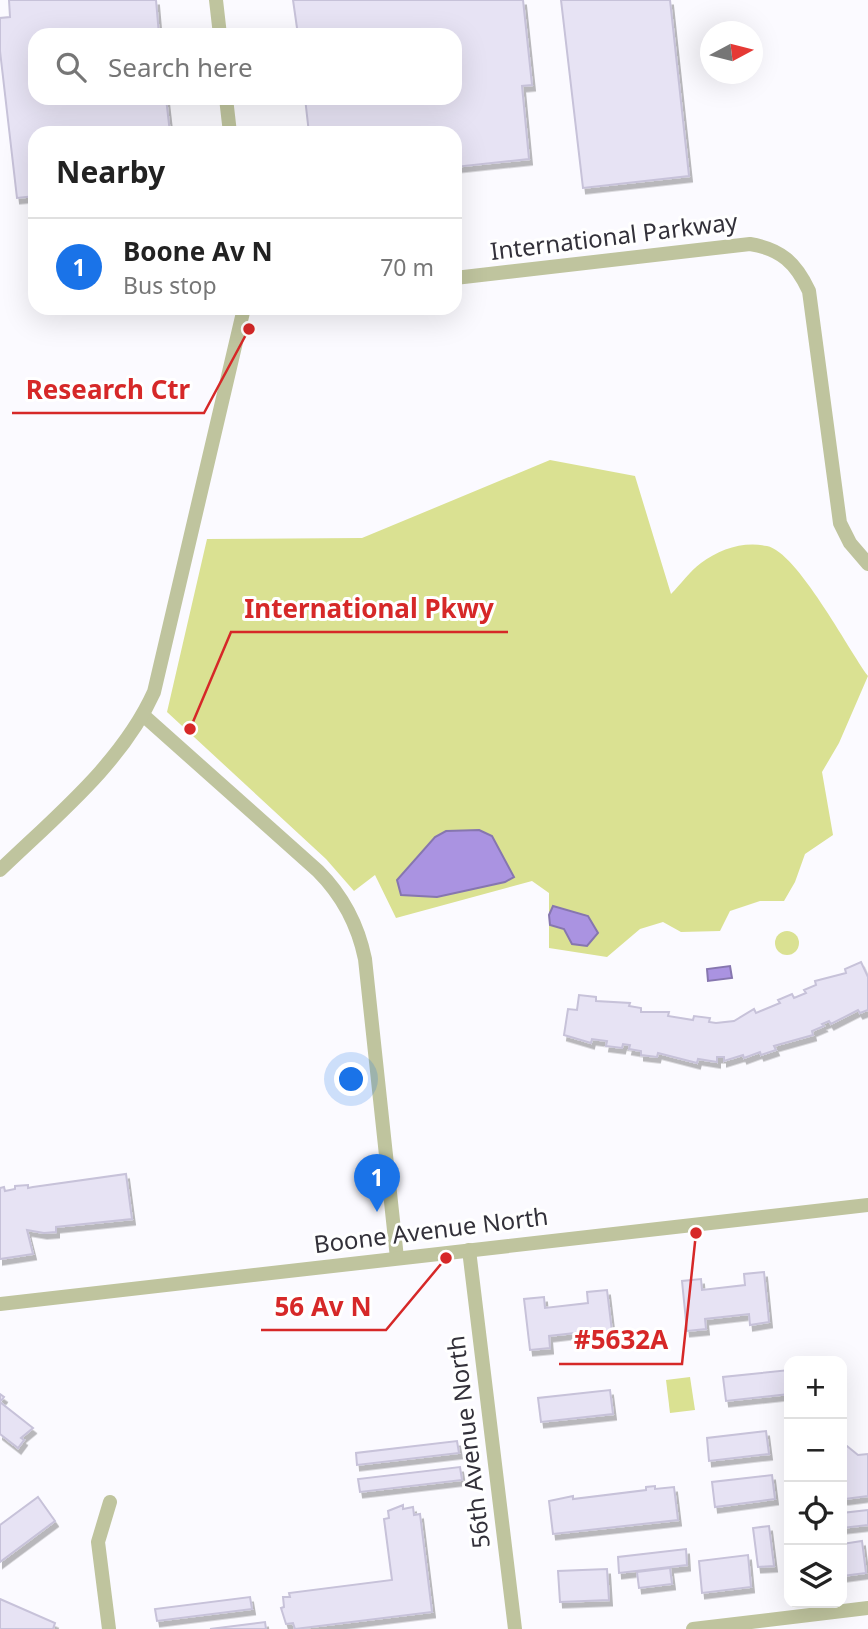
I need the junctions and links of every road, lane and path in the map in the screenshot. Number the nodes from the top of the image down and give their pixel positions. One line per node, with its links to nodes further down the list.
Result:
1 (216, 0): 2 (street)
2 (219, 28)
3 (227, 105): 4 (street)
4 (229, 126)
5 (462, 277): 7 (street, International Parkway)
6 (242, 315): 8 (street)
7 (868, 564)
8 (144, 715): 9 (street); 12 (street)
9 (0, 870)
10 (868, 1205): 11 (street, Boone Avenue North)
11 (469, 1250): 12 (street, Boone Avenue North); 17 (street, 56th Avenue North)
12 (397, 1258): 13 (street, Boone Avenue North)
13 (0, 1304)
14 (110, 1502): 16 (street)
15 (868, 1608): 18 (street)
16 (109, 1629)
17 (515, 1629)
18 (694, 1629)

